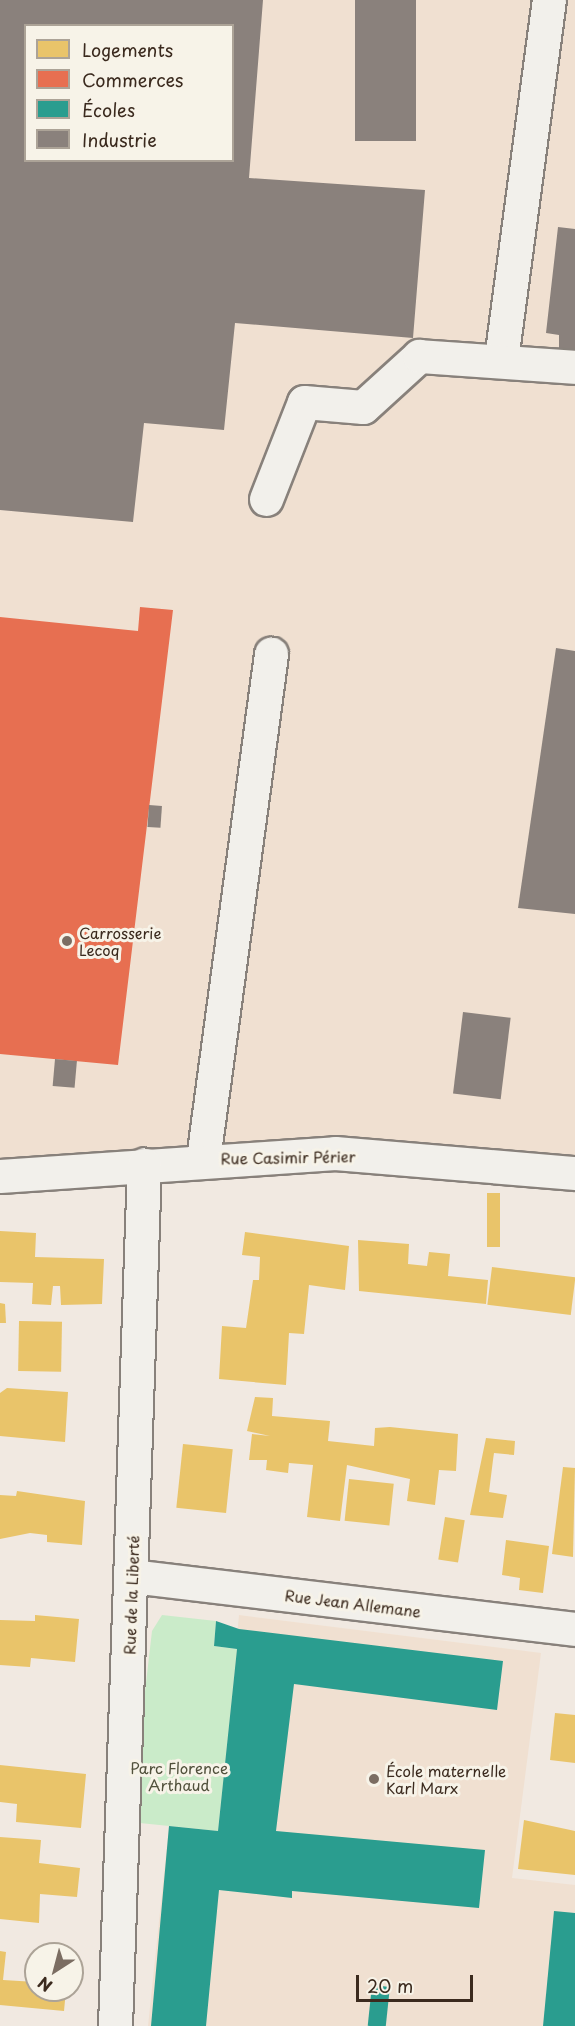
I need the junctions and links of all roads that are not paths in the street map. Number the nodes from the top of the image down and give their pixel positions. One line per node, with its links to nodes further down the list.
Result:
1 (549, 0): 2 (street)
2 (501, 359): 3 (street); 4 (street)
3 (575, 367)
4 (266, 499)
5 (271, 654): 6 (street)
6 (203, 1159): 7 (street, Rue Casimir Périer); 8 (street, Rue Casimir Périer)
7 (144, 1164): 9 (street, Rue Casimir Périer); 10 (street, Rue de la Liberté)
8 (575, 1173)
9 (0, 1176)
10 (132, 1576): 11 (street, Rue Jean Allemane); 12 (street, Rue de la Liberté)
11 (575, 1629)
12 (115, 2026)

